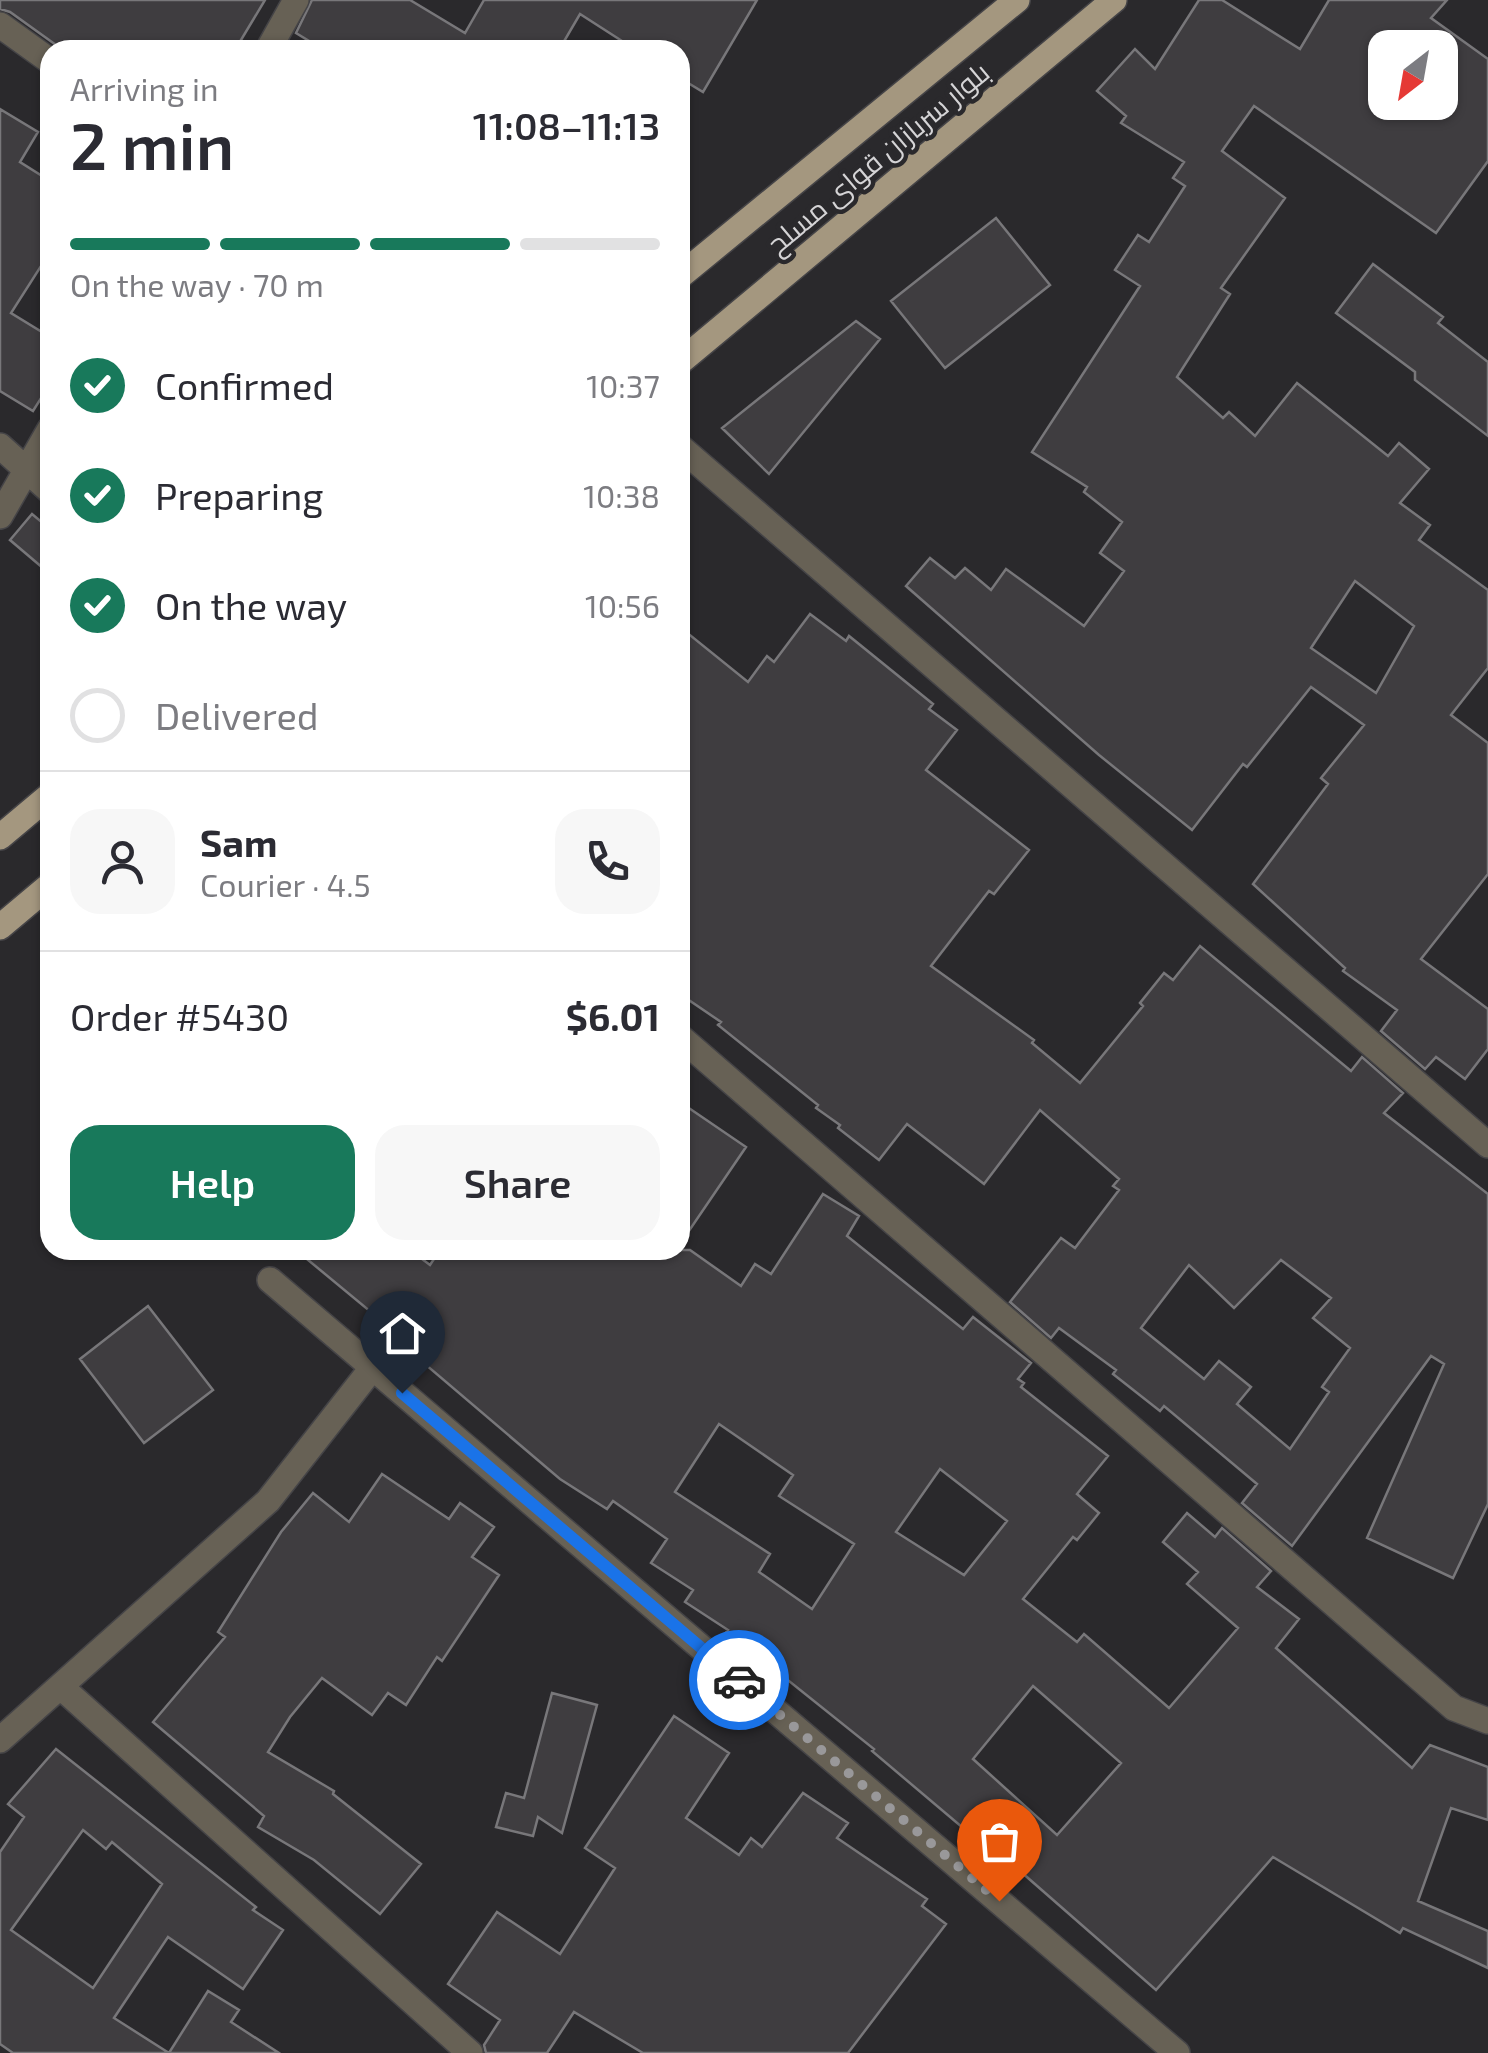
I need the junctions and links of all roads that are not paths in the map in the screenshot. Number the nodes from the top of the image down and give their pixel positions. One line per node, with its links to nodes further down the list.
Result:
1 (296, 0): 5 (street)
2 (1016, 0): 7 (main road, بلوار سربازان قوای مسلح)
3 (1114, 0): 8 (main road, بلوار سربازان قوای مسلح)
4 (0, 25): 6 (street)
5 (274, 40)
6 (40, 53)
7 (690, 268)
8 (690, 354)
9 (0, 446): 12 (street)
10 (40, 447): 12 (street)
11 (690, 456): 20 (street)
12 (26, 471): 13 (street); 14 (street)
13 (40, 483)
14 (0, 516)
15 (40, 803): 16 (main road)
16 (0, 837)
17 (40, 894): 18 (main road)
18 (0, 927)
19 (690, 1047): 24 (street)
20 (1488, 1144)
21 (270, 1280): 22 (street)
22 (373, 1368): 23 (street); 27 (street)
23 (61, 1686): 25 (street); 26 (street)
24 (1488, 1722)
25 (0, 1740)
26 (470, 2053)
27 (1178, 2053)

